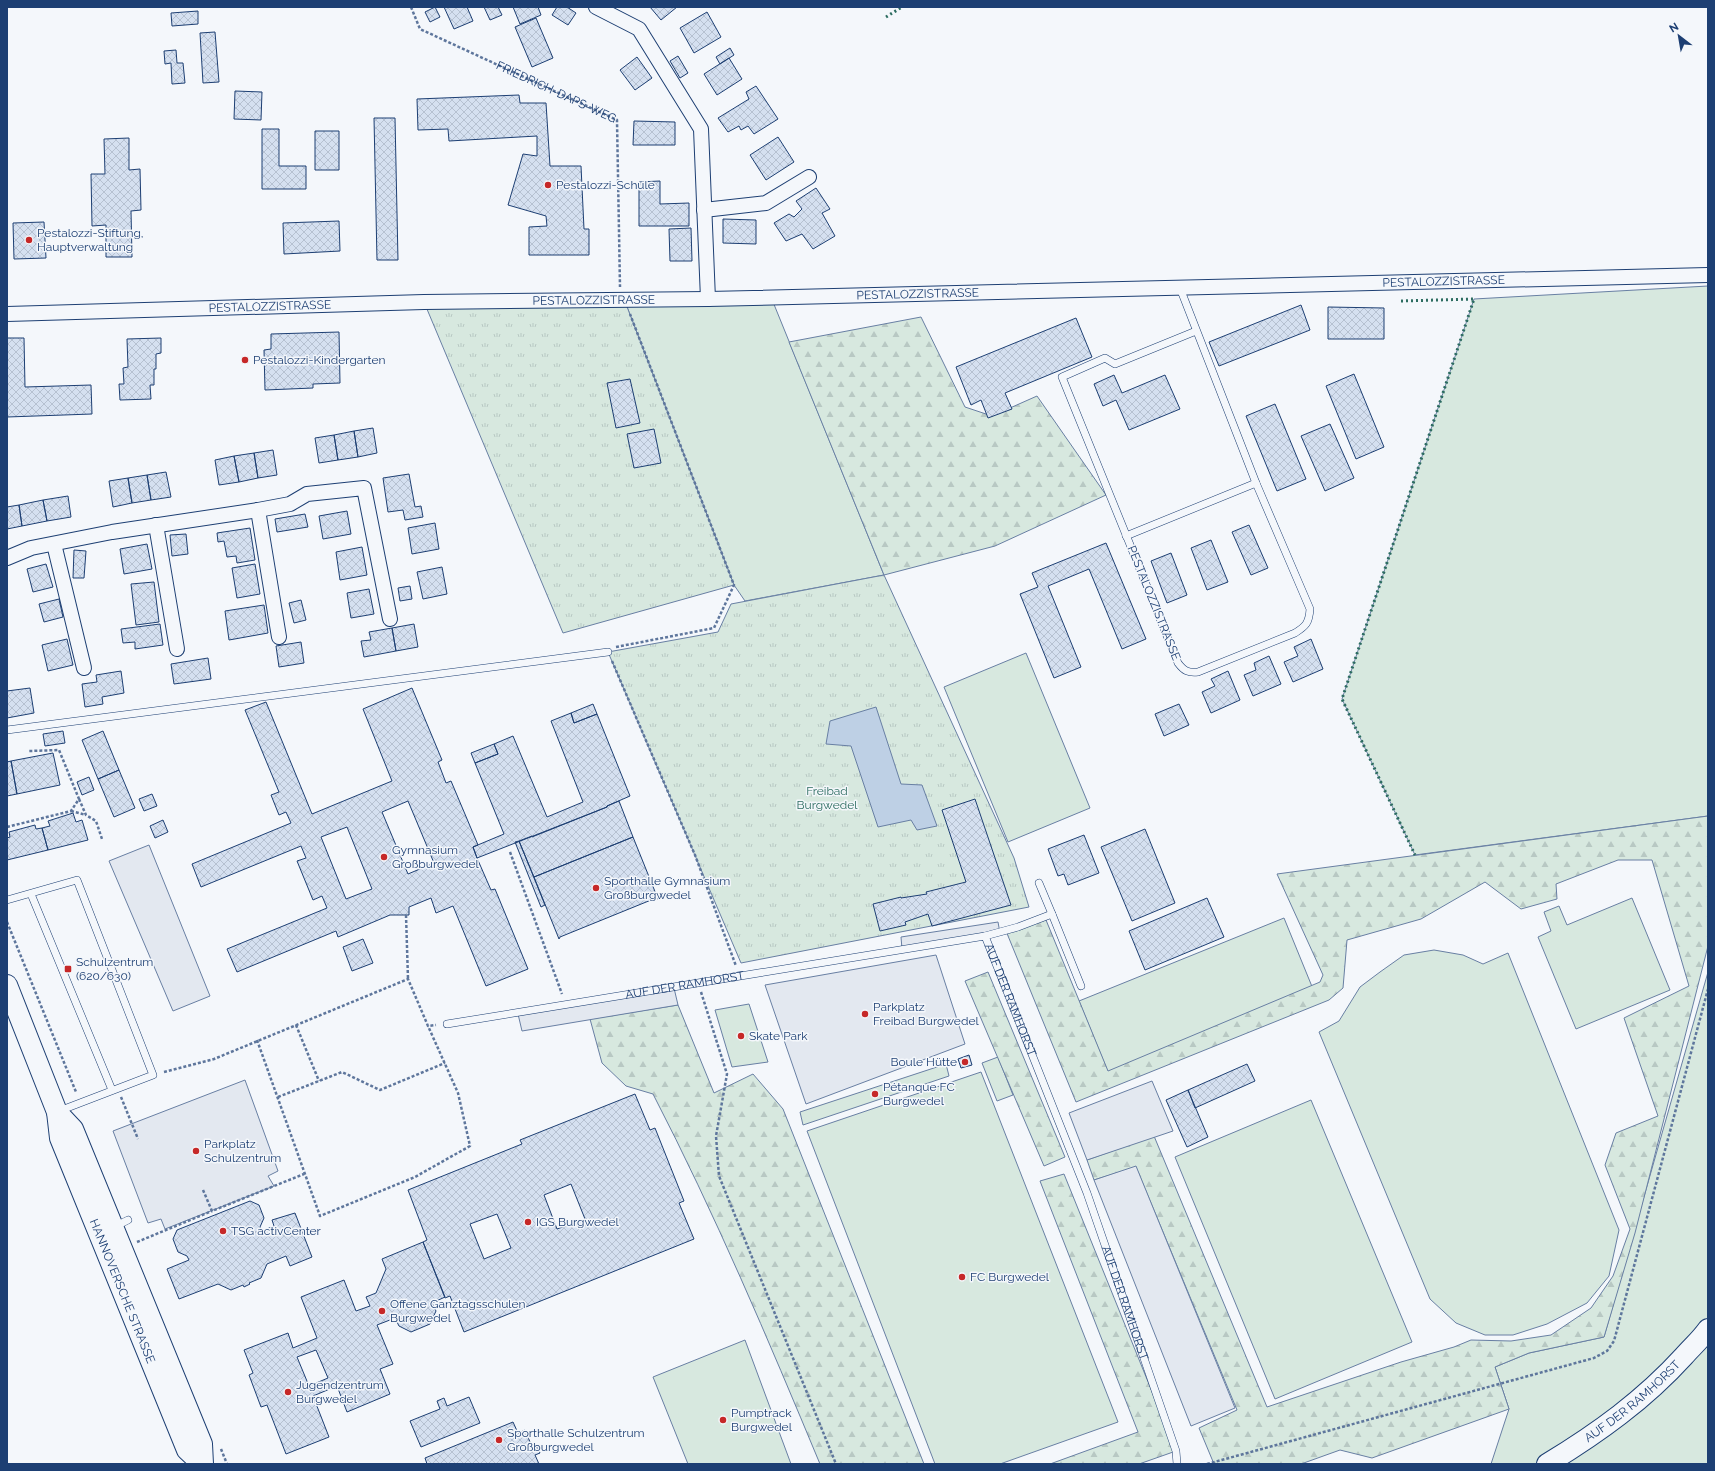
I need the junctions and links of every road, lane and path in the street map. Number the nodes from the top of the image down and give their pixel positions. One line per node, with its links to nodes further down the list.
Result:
1 (411, 7): 8 (path, FRIEDRICH-DAPS-WEG)
2 (596, 7): 4 (street)
3 (809, 177): 4 (street)
4 (704, 210): 7 (street)
5 (1708, 275): 6 (street, PESTALOZZISTRASSE)
6 (1180, 288): 7 (street, PESTALOZZISTRASSE); 10 (lane, PESTALOZZISTRASSE)
7 (708, 298): 8 (street, PESTALOZZISTRASSE)
8 (624, 299): 9 (street, PESTALOZZISTRASSE); 20 (path)
9 (7, 314)
10 (1196, 331): 11 (lane, PESTALOZZISTRASSE); 14 (lane, PESTALOZZISTRASSE)
11 (1256, 483): 14 (lane, PESTALOZZISTRASSE); 14 (lane, PESTALOZZISTRASSE)
12 (258, 510): 13 (street); 17 (street); 18 (street)
13 (156, 525): 15 (street); 19 (street)
14 (1126, 536)
15 (54, 544): 16 (street); 21 (street)
16 (7, 558)
17 (390, 619)
18 (279, 637)
19 (177, 649)
20 (608, 652): 22 (lane); 37 (path)
21 (84, 668)
22 (7, 730)
23 (29, 751): 24 (path)
24 (79, 799): 25 (path); 26 (path)
25 (71, 810): 26 (path); 27 (path)
26 (86, 815): 28 (path)
27 (7, 827)
28 (102, 839)
29 (510, 852): 43 (path)
30 (1039, 883): 33 (lane)
31 (31, 894): 32 (lane); 49 (lane); 51 (lane)
32 (7, 900)
33 (1052, 914): 36 (lane); 41 (lane)
34 (406, 915): 38 (path)
35 (7, 922): 53 (path)
36 (986, 936): 37 (lane, AUF DER RAMHORST); 63 (lane, AUF DER RAMHORST)
37 (739, 978): 39 (lane, AUF DER RAMHORST)
38 (408, 979): 45 (path); 46 (path)
39 (699, 984): 43 (lane, AUF DER RAMHORST); 62 (path)
40 (7, 985): 54 (main road, HANNOVERSCHE STRASSE)
41 (1081, 986)
42 (1708, 989): 64 (path)
43 (566, 1006): 44 (lane, AUF DER RAMHORST)
44 (447, 1024): 46 (path)
45 (296, 1025): 47 (path); 50 (path)
46 (428, 1026): 48 (path)
47 (257, 1040): 49 (path); 52 (path)
48 (445, 1063): 50 (path); 56 (path)
49 (153, 1075): 51 (lane)
50 (319, 1081): 52 (path)
51 (114, 1089): 53 (lane); 55 (path)
52 (278, 1097): 56 (path)
53 (80, 1103): 54 (lane)
54 (57, 1112): 61 (main road, HANNOVERSCHE STRASSE)
55 (138, 1139)
56 (304, 1174): 58 (path)
57 (203, 1190): 58 (path)
58 (212, 1211): 59 (path)
59 (137, 1242)
60 (1708, 1329): 65 (main road, AUF DER RAMHORST)
61 (203, 1464)
62 (836, 1464)
63 (1177, 1464)
64 (1207, 1464)
65 (1547, 1464)

